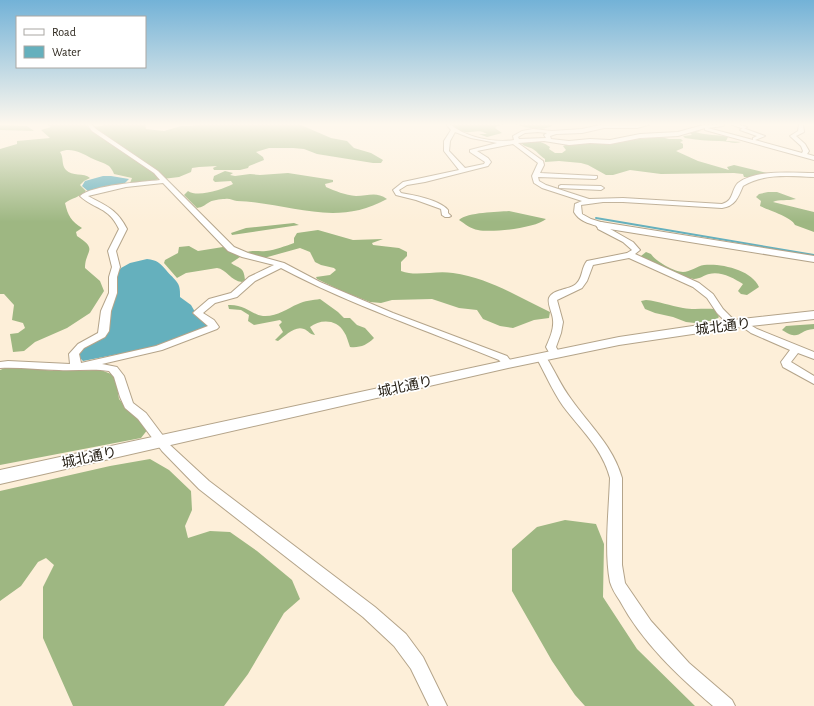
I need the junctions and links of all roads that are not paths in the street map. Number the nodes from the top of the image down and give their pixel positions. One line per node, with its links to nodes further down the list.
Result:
1 (134, 157): 9 (street)
2 (451, 157): 5 (street)
3 (482, 157): 5 (street)
4 (535, 157): 7 (street)
5 (464, 170): 13 (street)
6 (814, 174): 12 (street)
7 (536, 175): 8 (street); 10 (street)
8 (594, 177)
9 (166, 181): 17 (street); 25 (street)
10 (541, 186): 11 (street); 12 (street)
11 (600, 188)
12 (588, 201): 14 (street)
13 (447, 216)
14 (601, 225): 15 (street); 16 (street)
15 (630, 255): 19 (street); 21 (street)
16 (814, 259)
17 (281, 265): 23 (street); 25 (street)
18 (814, 315): 19 (street, 城北通り)
19 (737, 324): 20 (street); 21 (street, 城北通り)
20 (796, 349): 22 (street); 26 (street)
21 (548, 355): 23 (street, 城北通り); 30 (street)
22 (814, 356)
23 (508, 364): 27 (street, 城北通り)
24 (0, 365): 25 (street)
25 (82, 366): 27 (street)
26 (814, 382)
27 (160, 441): 28 (street, 城北通り); 29 (street)
28 (0, 477)
29 (438, 706)
30 (726, 706)

